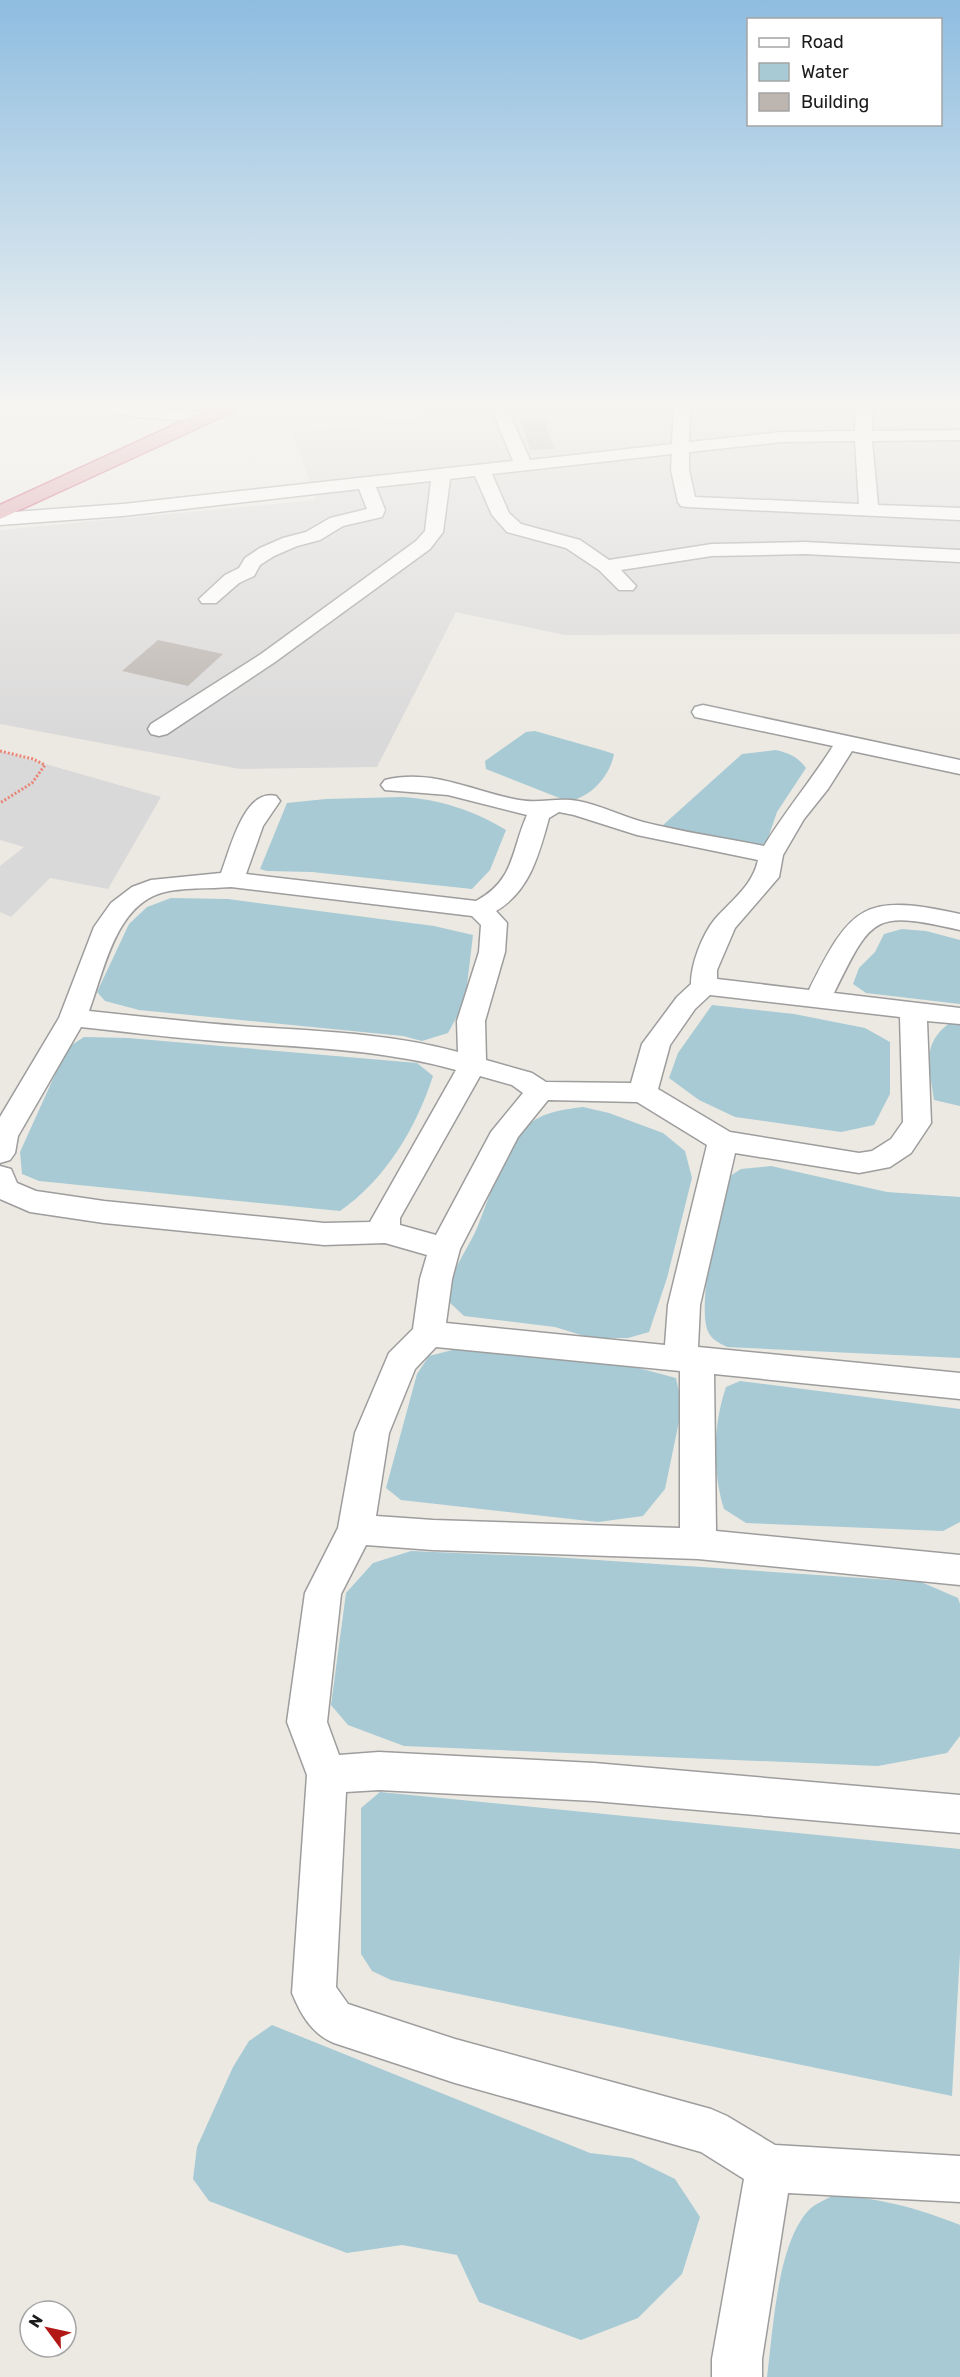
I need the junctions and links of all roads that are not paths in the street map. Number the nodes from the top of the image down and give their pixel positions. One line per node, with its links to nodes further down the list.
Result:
1 (28, 517): 5 (street)
2 (358, 517): 9 (street)
3 (436, 517): 11 (street)
4 (503, 517): 7 (street)
5 (0, 519)
6 (960, 555): 7 (street)
7 (606, 566): 8 (street)
8 (626, 586)
9 (209, 599)
10 (703, 712): 12 (street)
11 (159, 729)
12 (846, 742): 13 (street); 17 (street)
13 (960, 767)
14 (393, 785): 16 (street)
15 (268, 801): 18 (street)
16 (544, 810): 17 (street); 19 (street)
17 (771, 855): 21 (street)
18 (231, 880): 19 (street); 25 (street)
19 (480, 909): 26 (street)
20 (960, 922): 22 (street)
21 (704, 986): 22 (street); 28 (street)
22 (817, 1000): 23 (street)
23 (913, 1011): 24 (street); 29 (street)
24 (960, 1017)
25 (74, 1018): 26 (street); 30 (street)
26 (472, 1066): 27 (street); 32 (street)
27 (540, 1091): 28 (street); 33 (street)
28 (643, 1093): 29 (street)
29 (723, 1141): 35 (street)
30 (0, 1153)
31 (0, 1176): 32 (street)
32 (385, 1232): 33 (street)
33 (444, 1249): 34 (street)
34 (429, 1334): 35 (street); 37 (street)
35 (689, 1359): 36 (street); 38 (street)
36 (960, 1386)
37 (356, 1529): 38 (street); 40 (street)
38 (698, 1544): 39 (street)
39 (960, 1570)
40 (327, 1775): 41 (street); 42 (street)
41 (960, 1814)
42 (769, 2168): 43 (street); 44 (street)
43 (960, 2179)
44 (736, 2377)

